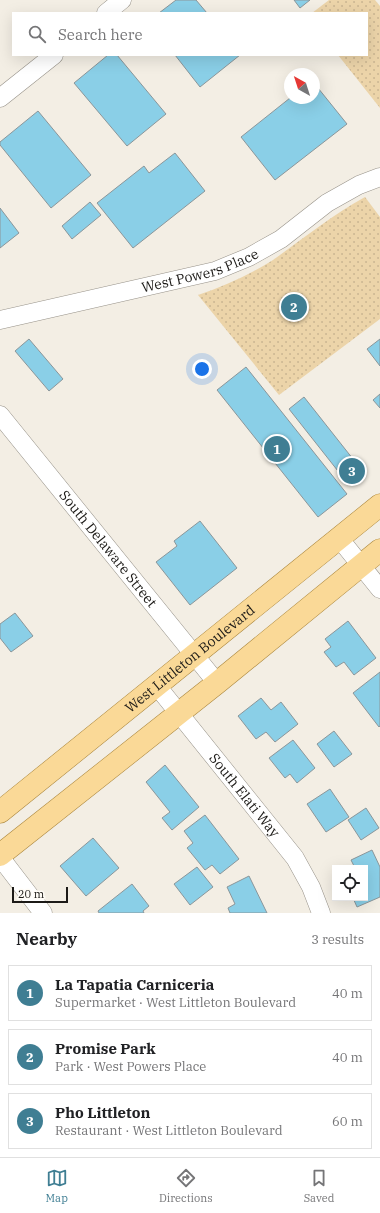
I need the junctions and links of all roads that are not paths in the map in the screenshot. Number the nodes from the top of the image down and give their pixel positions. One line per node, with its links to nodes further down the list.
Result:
1 (122, 0): 2 (street)
2 (107, 12)
3 (53, 56): 4 (street)
4 (0, 98)
5 (380, 177): 6 (street, West Powers Place)
6 (3, 315)
7 (0, 415): 13 (street, South Delaware Street)
8 (380, 505): 9 (main road, West Littleton Boulevard)
9 (339, 538): 11 (street); 13 (main road, West Littleton Boulevard)
10 (380, 550): 11 (main road)
11 (361, 565): 12 (street); 14 (main road)
12 (380, 588)
13 (194, 656): 14 (street, South Delaware Street); 15 (main road, West Littleton Boulevard)
14 (217, 683): 16 (main road)
15 (157, 686): 16 (street, South Elati Way); 17 (main road, West Littleton Boulevard)
16 (179, 713): 18 (main road); 20 (street, South Elati Way)
17 (0, 812)
18 (0, 856): 19 (street)
19 (44, 913)
20 (321, 913)

